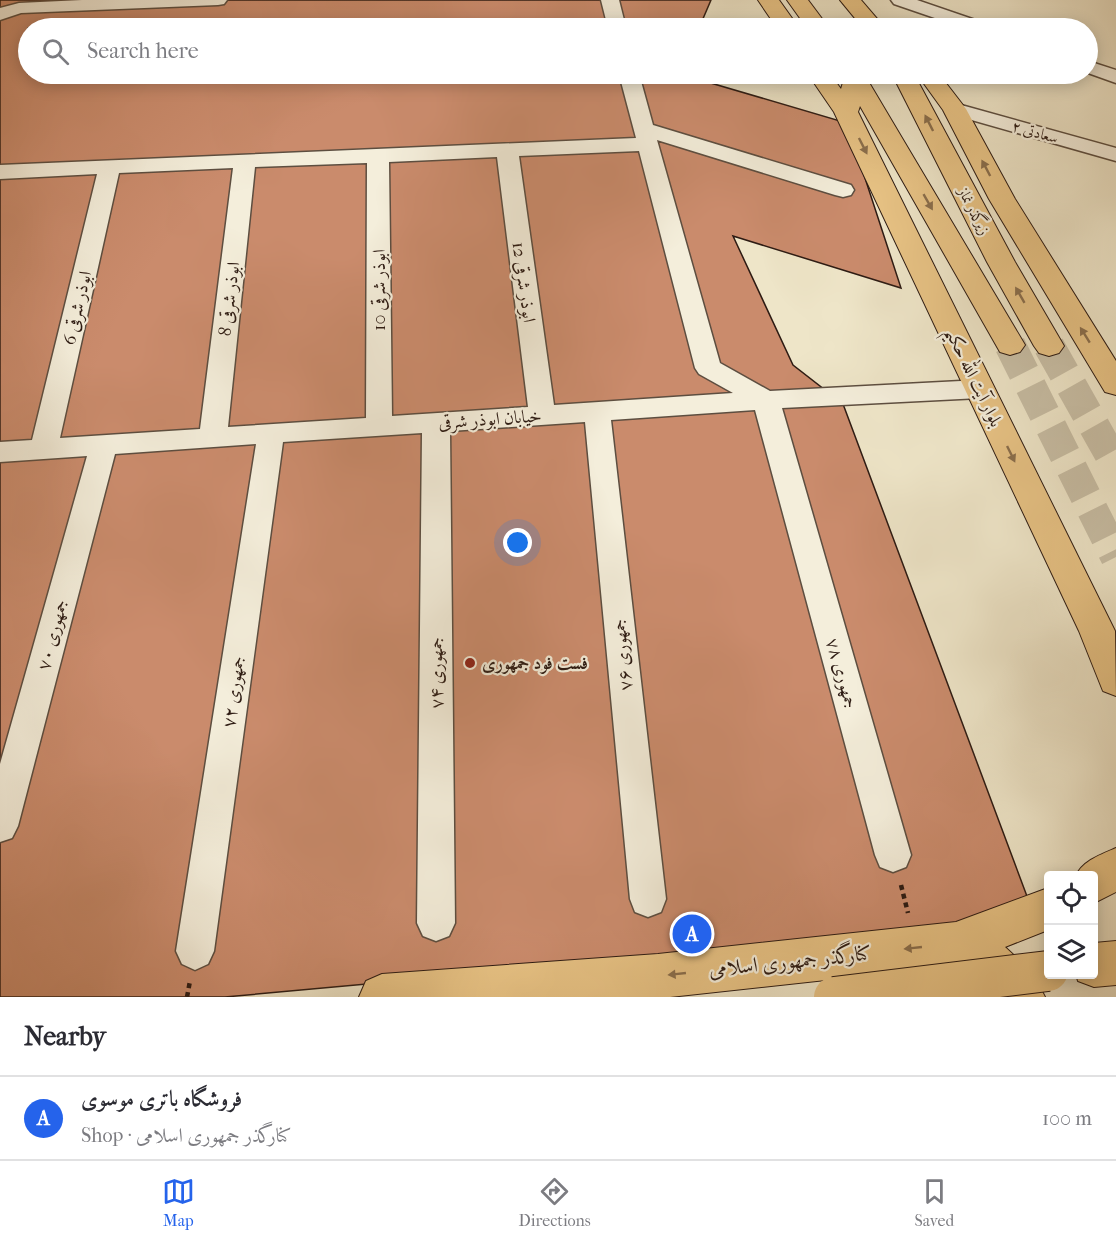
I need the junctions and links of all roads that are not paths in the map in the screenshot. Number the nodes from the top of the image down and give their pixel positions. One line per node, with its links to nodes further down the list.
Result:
1 (218, 0): 8 (street)
2 (610, 0): 10 (street)
3 (768, 0): 11 (main road)
4 (796, 0): 12 (main road)
5 (850, 0): 13 (main road)
6 (872, 0): 14 (main road)
7 (900, 0): 15 (street)
8 (25, 4): 9 (street); 16 (street)
9 (0, 14)
10 (614, 18)
11 (781, 18)
12 (810, 18)
13 (865, 18)
14 (887, 18)
15 (951, 18)
16 (0, 27)
17 (1098, 71): 18 (street)
18 (1116, 77)
19 (633, 84): 27 (street)
20 (826, 84): 26 (main road, بلوار آیت الله حکیم)
21 (852, 84): 26 (main road)
22 (859, 84): 35 (main road, زیرگذر نماز, one-way to 35)
23 (908, 84): 36 (main road, زیرگذر نماز, one-way to 23)
24 (935, 84): 25 (main road)
25 (954, 109): 30 (street, سعادتی ۲); 37 (main road, one-way to 25)
26 (846, 112): 38 (main road, بلوار آیت الله حکیم, one-way to 38)
27 (646, 137): 28 (street); 34 (street); 39 (street)
28 (507, 148): 29 (street); 41 (street, ابوذر شرقی 12)
29 (378, 154): 31 (street); 43 (street, ابوذر شرقی 10)
30 (1116, 154)
31 (245, 161): 32 (street); 45 (street, ابوذر شرقی 8)
32 (110, 167): 33 (street); 47 (street, ابوذر شرقی 6)
33 (0, 172)
34 (843, 190)
35 (1010, 345)
36 (1048, 346)
37 (1116, 385)
38 (980, 389): 39 (street, خیابان ابوذر شرقی); 49 (main road, بلوار آیت الله حکیم, one-way to 49)
39 (766, 400): 40 (street, خیابان ابوذر شرقی); 52 (street, جمهوری ۷۸)
40 (597, 411): 41 (street, خیابان ابوذر شرقی); 55 (street, جمهوری ۷۶)
41 (542, 415): 42 (street, خیابان ابوذر شرقی)
42 (436, 422): 43 (street, خیابان ابوذر شرقی); 57 (street, جمهوری ۷۴)
43 (379, 426): 44 (street, خیابان ابوذر شرقی)
44 (271, 434): 45 (street, خیابان ابوذر شرقی); 59 (street, جمهوری ۷۲)
45 (213, 437): 46 (street, خیابان ابوذر شرقی)
46 (104, 445): 47 (street, خیابان ابوذر شرقی); 51 (street, جمهوری ۷۰)
47 (44, 449): 48 (street, خیابان ابوذر شرقی)
48 (0, 452)
49 (1106, 638): 50 (main road, بلوار آیت الله حکیم)
50 (1116, 680)
51 (0, 826)
52 (893, 855)
53 (1116, 868): 54 (main road)
54 (1098, 880)
55 (648, 899)
56 (1044, 910): 58 (main road, کنارگذر جمهوری اسلامی)
57 (436, 923)
58 (936, 945): 63 (main road, کنارگذر جمهوری اسلامی, one-way to 63); 65 (main road)
59 (195, 951)
60 (1116, 963): 61 (main road)
61 (1098, 965)
62 (1044, 971): 64 (main road, bridge)
63 (382, 997)
64 (834, 997)
65 (1022, 997)

